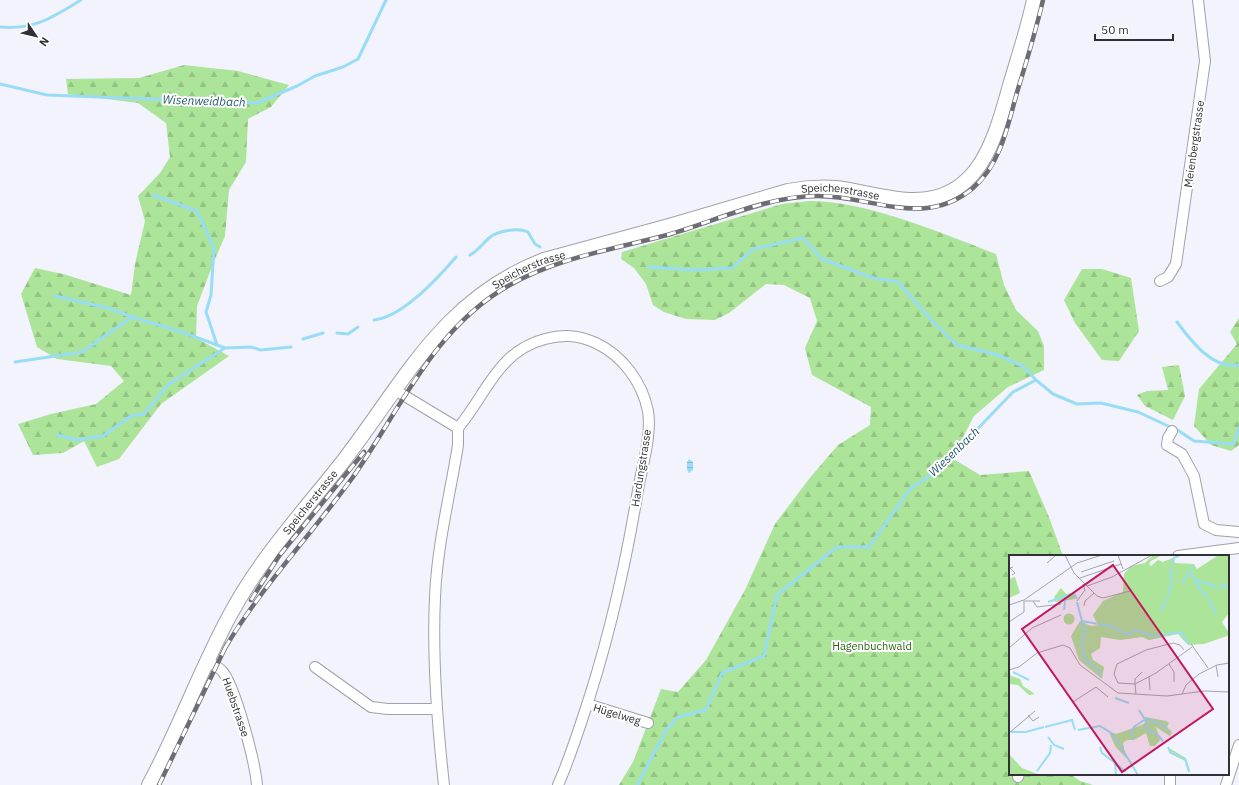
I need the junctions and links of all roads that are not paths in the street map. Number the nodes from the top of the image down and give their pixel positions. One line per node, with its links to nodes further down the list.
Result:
1 (1034, 0): 4 (main road, Speicherstrasse)
2 (1198, 0): 3 (street, Meienbergstrasse)
3 (1160, 282)
4 (394, 390): 5 (street); 11 (main road, Speicherstrasse)
5 (458, 428): 13 (street, Hardungstrasse); 14 (street)
6 (1172, 431): 7 (street)
7 (1239, 532)
8 (1239, 548): 9 (street)
9 (1224, 553): 10 (street)
10 (1193, 555)
11 (207, 661): 17 (main road, Speicherstrasse); 18 (street, Huebstrasse)
12 (315, 667): 14 (street)
13 (587, 704): 15 (street, Hügelweg); 20 (street, Hardungstrasse)
14 (436, 709): 19 (street)
15 (648, 723)
16 (1239, 745): 21 (street)
17 (149, 785)
18 (257, 785)
19 (444, 785)
20 (558, 785)
21 (1226, 785)

